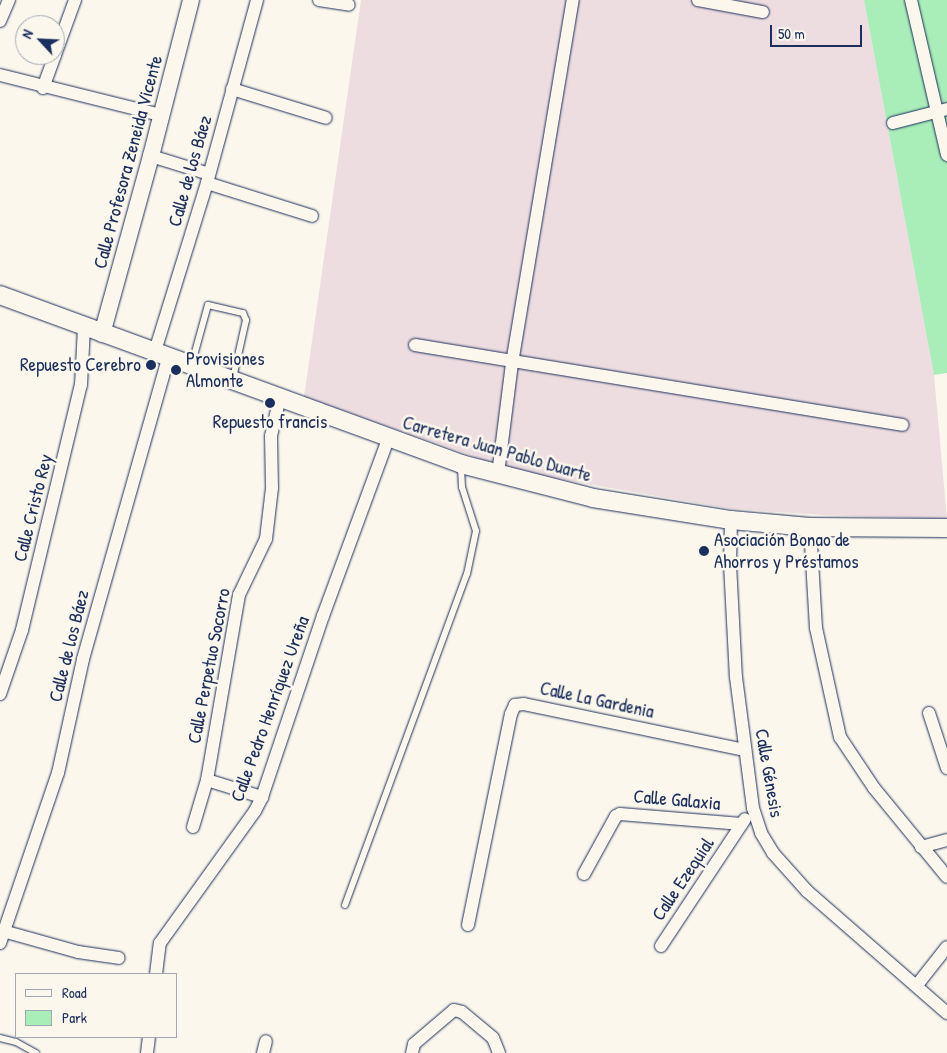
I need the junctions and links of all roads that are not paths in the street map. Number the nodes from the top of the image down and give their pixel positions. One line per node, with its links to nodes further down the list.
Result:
1 (9, 0): 11 (street)
2 (74, 0): 12 (street)
3 (191, 0): 18 (street, Calle Profesora Zeneida Vicente)
4 (257, 0): 16 (street, Calle de los Báez)
5 (319, 0): 9 (street)
6 (573, 0): 30 (street)
7 (698, 0): 10 (street)
8 (911, 0): 17 (street)
9 (349, 5)
10 (762, 12)
11 (0, 21)
12 (65, 26)
13 (51, 65): 15 (street)
14 (0, 75): 15 (street)
15 (43, 88): 18 (street)
16 (232, 90): 19 (street); 23 (street, Calle de los Báez)
17 (942, 111): 20 (street); 21 (street)
18 (161, 115): 22 (street, Calle Profesora Zeneida Vicente)
19 (326, 118)
20 (893, 123)
21 (947, 155)
22 (151, 156): 23 (street); 27 (street, Calle Profesora Zeneida Vicente)
23 (208, 178): 24 (street); 29 (street, Calle de los Báez)
24 (312, 216)
25 (1, 300): 26 (main road, Carretera Juan Pablo Duarte)
26 (84, 327): 27 (main road, Carretera Juan Pablo Duarte); 41 (street, Calle Cristo Rey)
27 (102, 334): 29 (main road, Carretera Juan Pablo Duarte)
28 (415, 345): 30 (street)
29 (162, 354): 31 (main road, Carretera Juan Pablo Duarte); 55 (street, Calle de los Báez)
30 (512, 363): 34 (street); 37 (street)
31 (192, 364): 32 (main road, Carretera Juan Pablo Duarte); 32 (lane)
32 (232, 380): 33 (main road, Carretera Juan Pablo Duarte)
33 (280, 397): 35 (main road, Carretera Juan Pablo Duarte); 45 (street, Calle Perpetuo Socorro)
34 (902, 425)
35 (388, 439): 36 (main road, Carretera Juan Pablo Duarte); 46 (street, Calle Pedro Henríquez Ureña)
36 (461, 464): 37 (main road, Carretera Juan Pablo Duarte); 54 (lane)
37 (498, 474): 38 (main road, Carretera Juan Pablo Duarte)
38 (731, 520): 39 (main road, Carretera Juan Pablo Duarte); 43 (street, Calle Génesis)
39 (810, 527): 40 (main road, Carretera Juan Pablo Duarte); 51 (street)
40 (947, 528)
41 (0, 694)
42 (928, 713): 44 (street)
43 (745, 750): 47 (street, Calle Génesis); 56 (street, Calle La Gardenia)
44 (947, 768)
45 (207, 780): 46 (street); 49 (street, Calle Perpetuo Socorro)
46 (262, 797): 61 (street, Calle Pedro Henríquez Ureña)
47 (752, 808): 48 (street, Calle Ezequial); 62 (street, Calle Génesis)
48 (742, 824): 52 (street, Calle Galaxia); 58 (street, Calle Ezequial)
49 (193, 827)
50 (947, 840): 51 (street)
51 (921, 847): 53 (street)
52 (584, 874)
53 (947, 878)
54 (345, 905)
55 (5, 910): 57 (street, Calle de los Báez)
56 (468, 925)
57 (2, 937): 60 (street)
58 (661, 946)
59 (947, 947): 62 (street)
60 (119, 958)
61 (156, 973)
62 (917, 985): 63 (street, Calle Génesis)
63 (947, 1013)
64 (0, 1038): 66 (lane)
65 (149, 1038): 67 (street)
66 (36, 1053)
67 (147, 1053)
68 (412, 1053): 69 (street)
69 (499, 1053)

